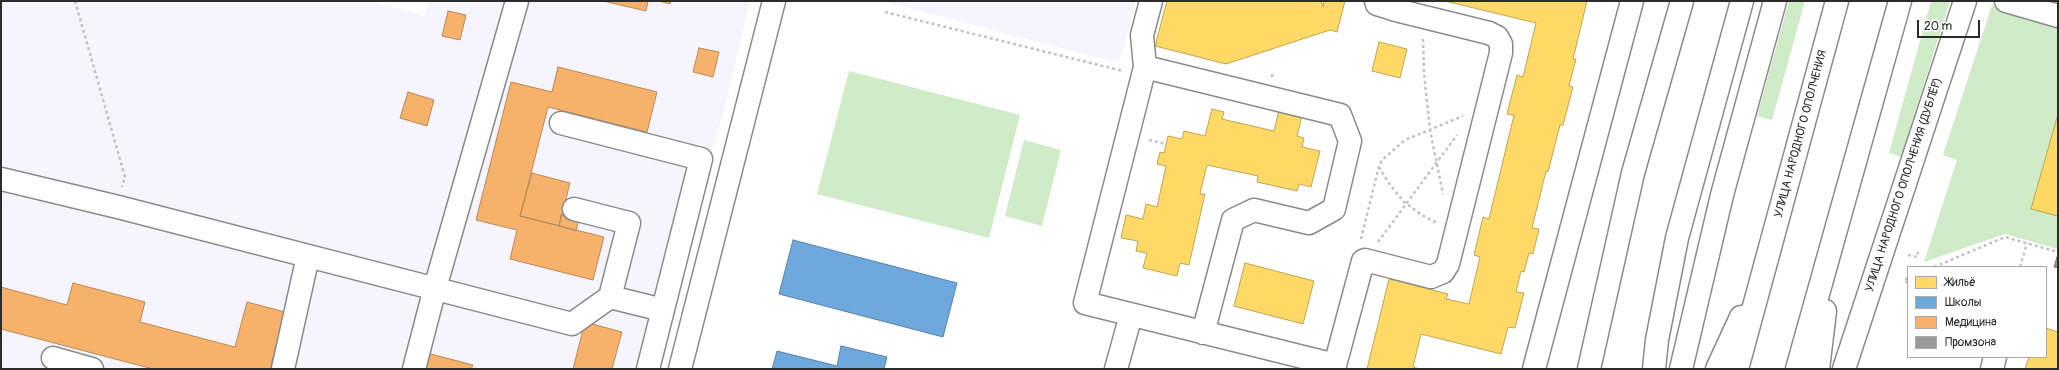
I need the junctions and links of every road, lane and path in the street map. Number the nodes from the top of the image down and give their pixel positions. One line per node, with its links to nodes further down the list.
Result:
1 (75, 1): 27 (path)
2 (517, 1): 40 (main road)
3 (774, 1): 52 (main road)
4 (1151, 1): 17 (main road)
5 (1376, 1): 15 (main road)
6 (1632, 1): 54 (main road)
7 (1682, 1): 55 (main road)
8 (1742, 1): 56 (main road)
9 (1775, 1): 57 (main road)
10 (1837, 1): 39 (main road, УЛИЦА НАРОДНОГО ОПОЛЧЕНИЯ)
11 (1900, 1): 29 (main road)
12 (1965, 1): 62 (main road, УЛИЦА НАРОДНОГО ОПОЛЧЕНИЯ (ДУБЛЁР))
13 (2006, 1): 16 (main road)
14 (885, 12): 17 (path)
15 (1422, 16): 20 (path); 30 (main road)
16 (2058, 16)
17 (1144, 72): 43 (main road); 44 (main road)
18 (1468, 114): 20 (path)
19 (561, 123): 42 (main road)
20 (1430, 130): 22 (path); 23 (path)
21 (1458, 134): 22 (path)
22 (1436, 163): 25 (path); 26 (path)
23 (1379, 166): 26 (path); 36 (path)
24 (1, 179): 27 (main road)
25 (1444, 199)
26 (1406, 204): 30 (path); 36 (path)
27 (118, 207): 35 (main road)
28 (574, 209): 41 (main road)
29 (1834, 236): 60 (main road); 61 (main road)
30 (1454, 239): 36 (main road)
31 (2027, 243): 33 (path); 37 (path); 38 (path)
32 (1918, 252): 34 (path)
33 (2058, 252)
34 (1908, 255)
35 (308, 256): 40 (main road); 49 (main road)
36 (1363, 262): 47 (main road)
37 (1936, 266)
38 (2020, 266)
39 (1765, 267): 58 (main road); 59 (main road)
40 (435, 288): 41 (main road); 50 (main road)
41 (610, 296): 42 (main road)
42 (663, 310): 51 (main road)
43 (1131, 315): 44 (main road); 53 (main road)
44 (1203, 333): 47 (main road)
45 (53, 358): 48 (main road)
46 (1995, 358): 63 (main road)
47 (1335, 367)
48 (92, 369)
49 (283, 369)
50 (414, 369)
51 (648, 369)
52 (680, 369)
53 (1116, 369)
54 (1534, 369)
55 (1589, 369)
56 (1654, 369)
57 (1681, 369)
58 (1718, 369)
59 (1737, 369)
60 (1797, 369)
61 (1818, 369)
62 (1844, 369)
63 (1992, 369)

